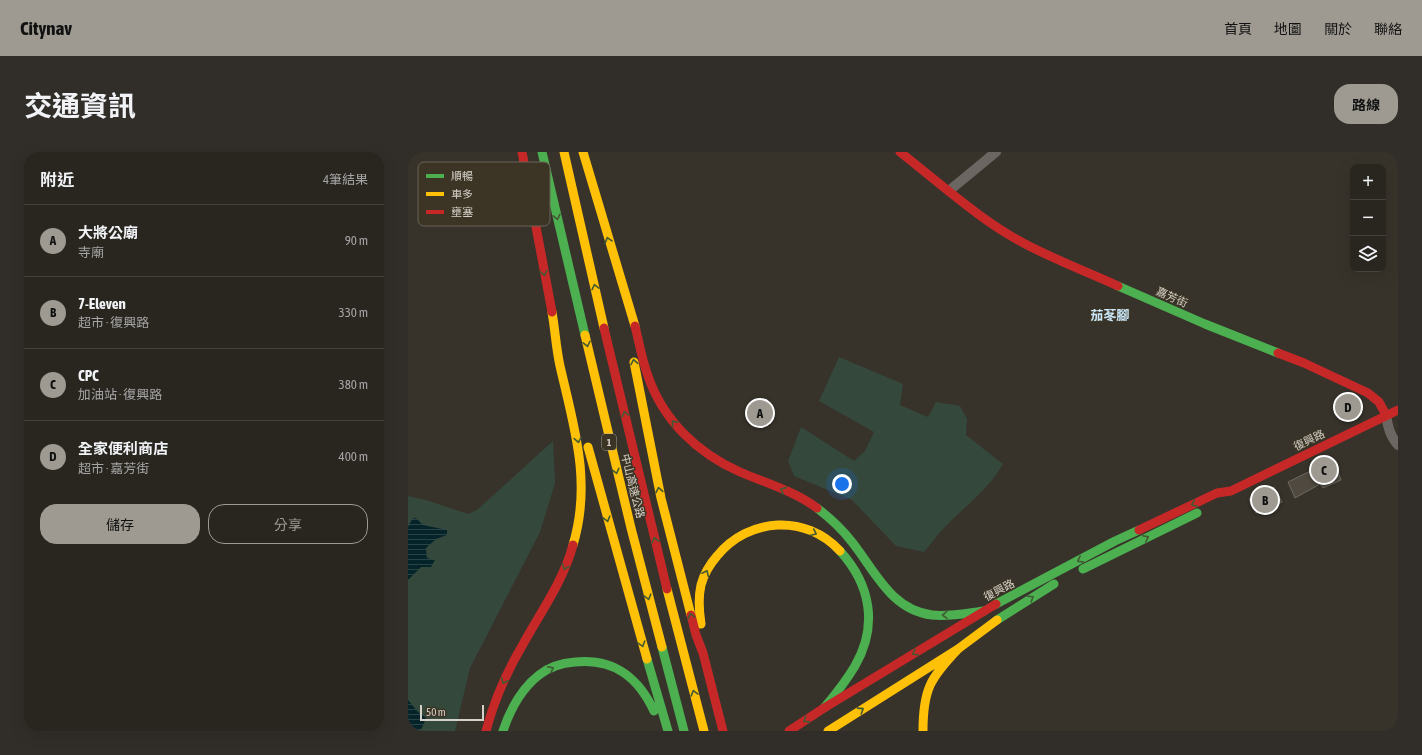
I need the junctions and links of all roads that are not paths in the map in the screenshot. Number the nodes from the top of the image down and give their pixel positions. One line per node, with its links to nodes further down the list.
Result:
1 (522, 152): 7 (main road, one-way to 7)
2 (542, 152): 8 (main road, 中山高速公路 / 1, one-way to 8)
3 (564, 152): 29 (main road, 中山高速公路 / 1, one-way to 3)
4 (583, 152): 12 (main road, one-way to 4)
5 (996, 152): 10 (street)
6 (904, 153): 10 (main road, 嘉芳街)
7 (524, 162)
8 (544, 162)
9 (550, 186): 28 (main road, 中山高速公路 / 1, one-way to 28)
10 (950, 190): 15 (main road, 嘉芳街)
11 (536, 226): 13 (main road, one-way to 13)
12 (622, 290): 20 (main road, one-way to 12); 22 (main road, one-way to 12)
13 (556, 333): 24 (main road, one-way to 24); 27 (main road, one-way to 27)
14 (1398, 410): 15 (main road, 復興路)
15 (1386, 415): 16 (street); 17 (main road, 復興路)
16 (1398, 445)
17 (1231, 491): 18 (main road, 復興路); 20 (main road, 復興路, one-way to 20)
18 (1220, 502)
19 (1206, 509): 21 (main road, 復興路, one-way to 19)
20 (984, 611): 23 (main road, 復興路, one-way to 23)
21 (958, 648): 32 (main road, 復興路, one-way to 21); 33 (main road)
22 (703, 653): 23 (main road, one-way to 23); 30 (main road)
23 (824, 708): 31 (main road, 復興路, one-way to 31)
24 (486, 731)
25 (503, 731): 26 (main road, one-way to 26)
26 (662, 731)
27 (668, 731)
28 (684, 731)
29 (704, 731)
30 (723, 731)
31 (789, 731)
32 (828, 731)
33 (923, 731)

